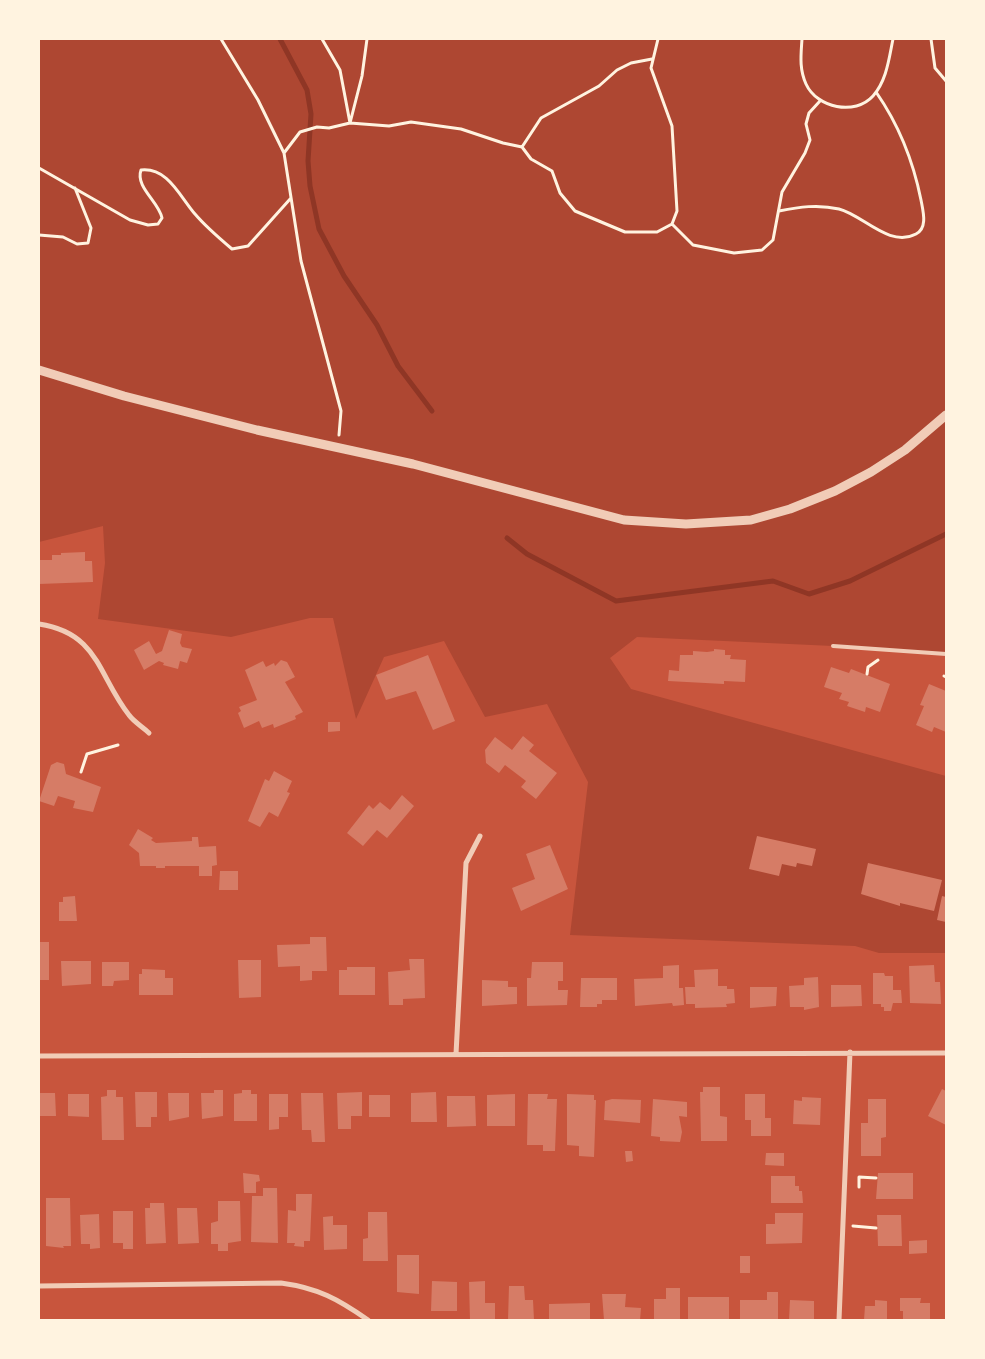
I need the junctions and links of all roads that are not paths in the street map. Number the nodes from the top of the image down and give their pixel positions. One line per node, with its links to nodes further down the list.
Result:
1 (39, 370): 2 (street)
2 (946, 416)
3 (39, 624): 6 (street)
4 (833, 646): 5 (lane)
5 (946, 654)
6 (149, 733)
7 (480, 836): 10 (street)
8 (850, 1052): 9 (street); 10 (street); 14 (street)
9 (946, 1053)
10 (456, 1054): 11 (street)
11 (39, 1056)
12 (39, 1286): 13 (street)
13 (368, 1320)
14 (839, 1320)

